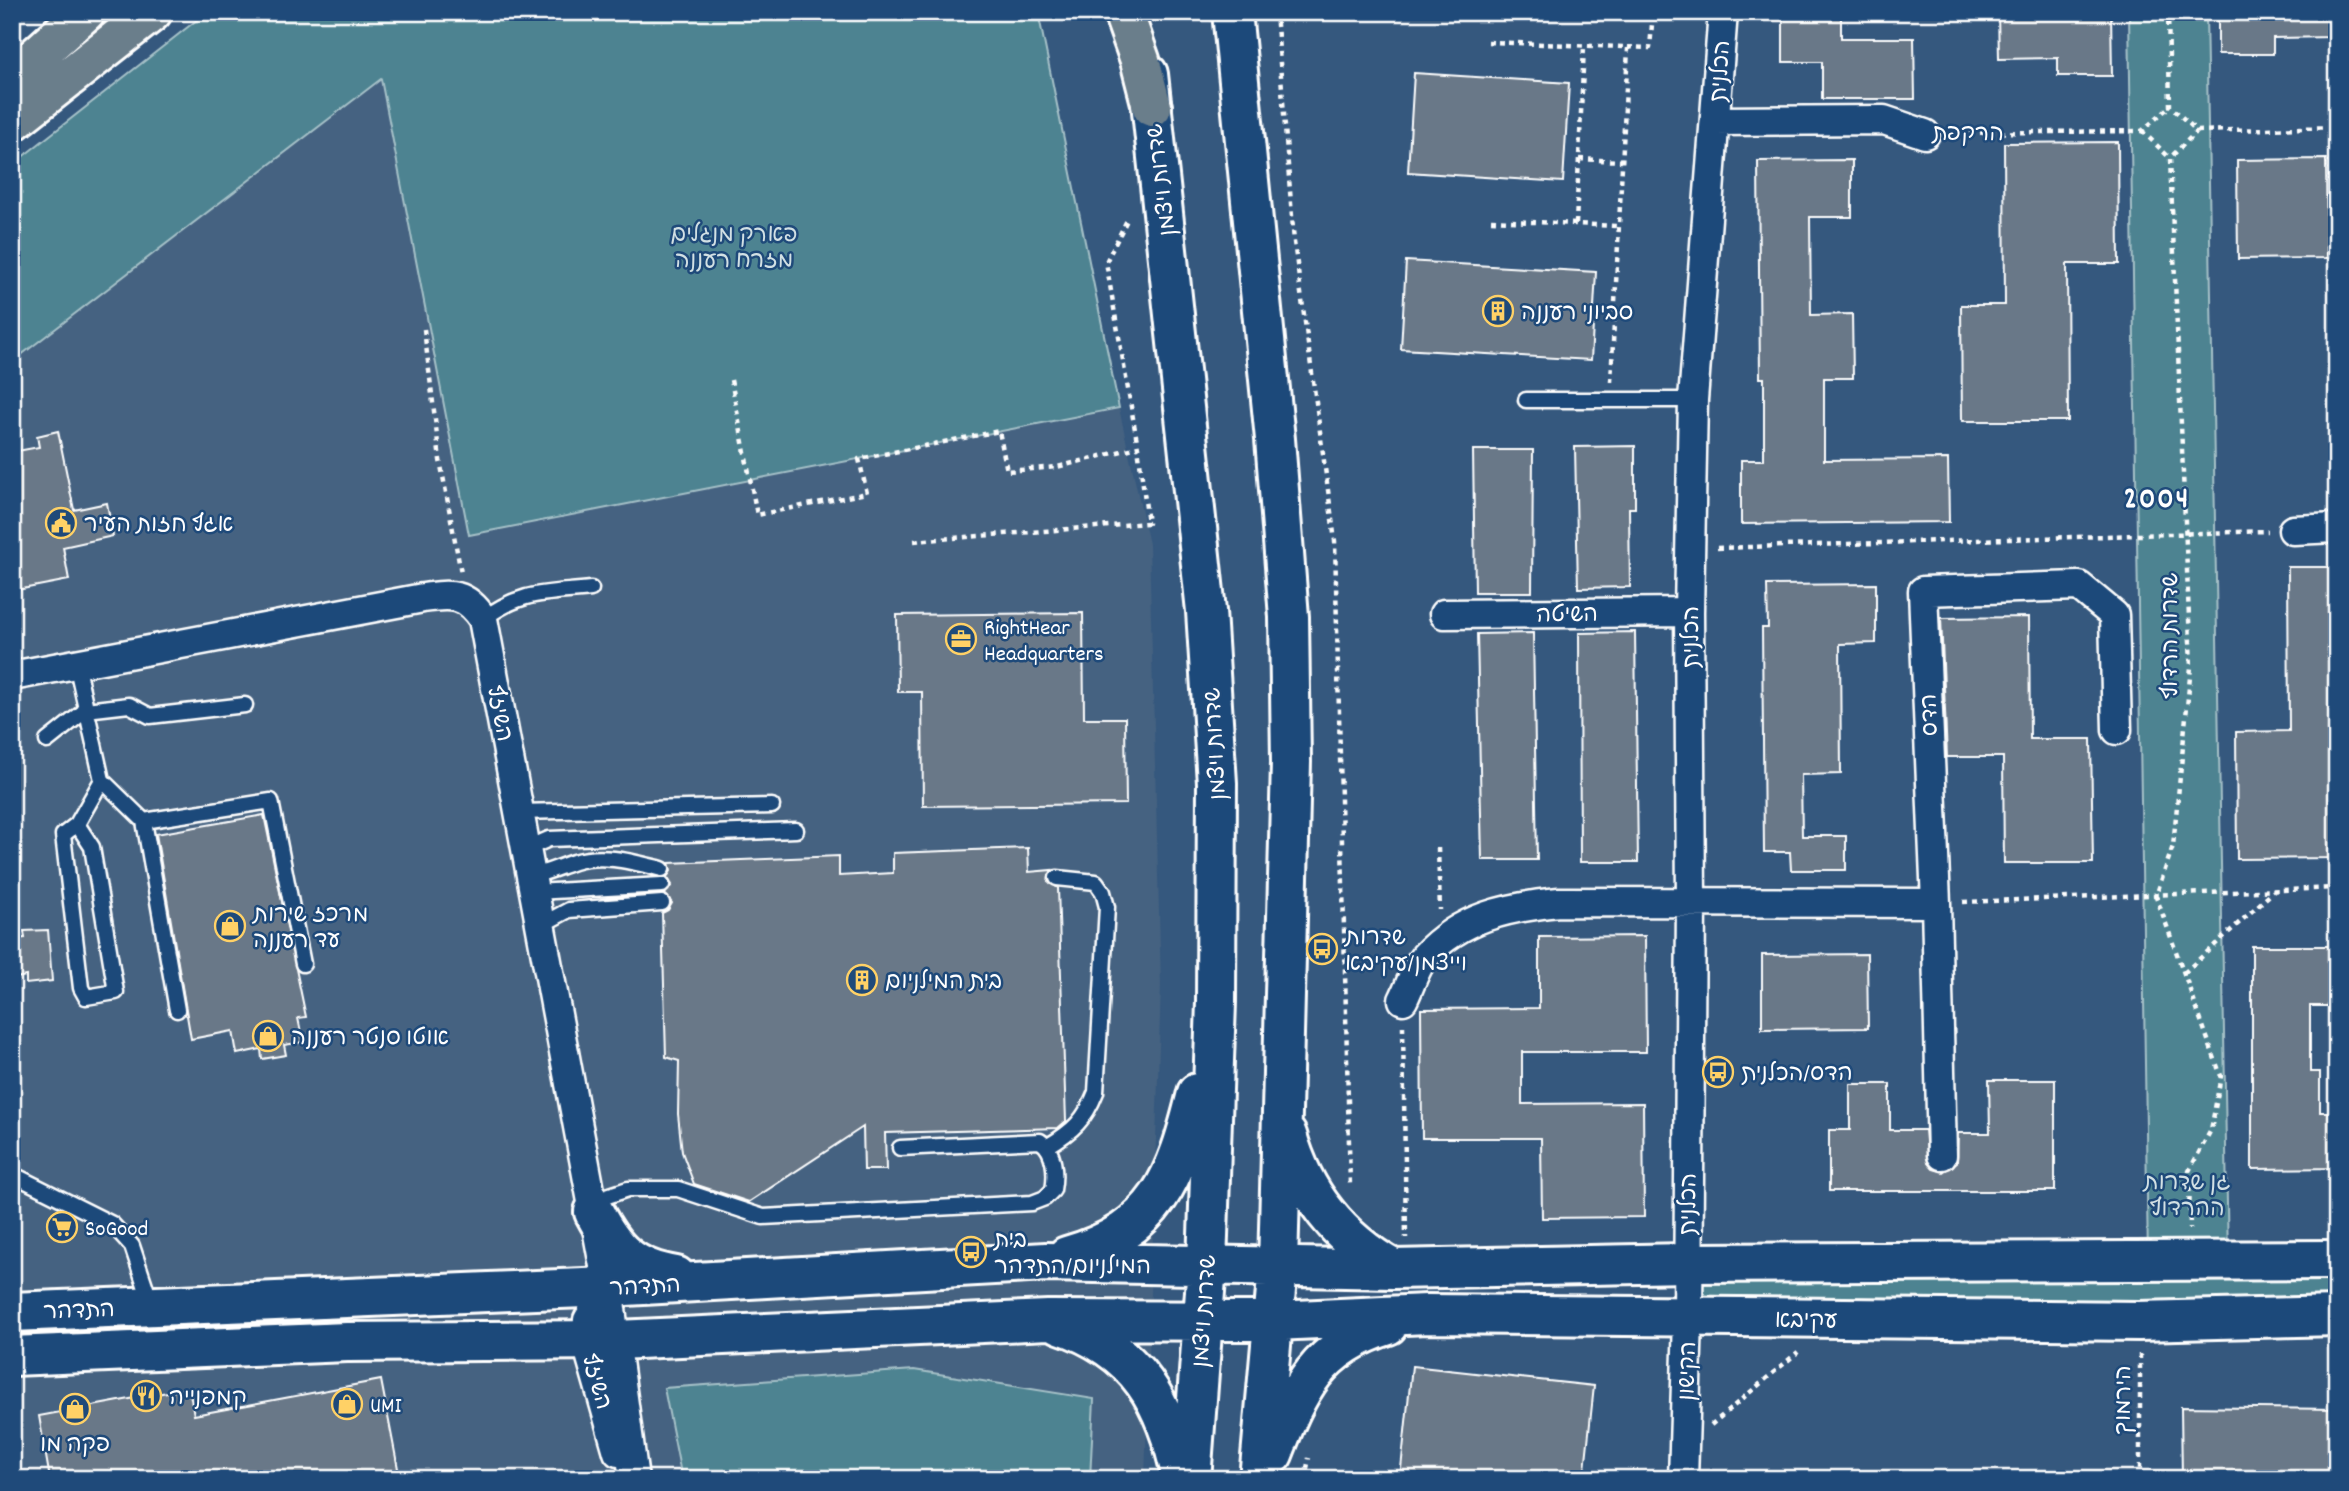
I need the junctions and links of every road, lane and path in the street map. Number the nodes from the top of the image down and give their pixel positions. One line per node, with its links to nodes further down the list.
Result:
1 (85, 12): 12 (highway)
2 (152, 12): 16 (highway)
3 (1123, 12): 14 (highway)
4 (1142, 12): 14 (street, שדרות ויצמן)
5 (1232, 12): 75 (street)
6 (1653, 12): 11 (path)
7 (1723, 12): 15 (street, הכלנית)
8 (2168, 12): 13 (path)
9 (1488, 42): 10 (path)
10 (1584, 46): 11 (path); 22 (path)
11 (1628, 48): 23 (path)
12 (12, 78)
13 (2170, 106): 18 (path); 19 (path)
14 (1152, 107): 73 (street, שדרות ויצמן)
15 (1715, 121): 20 (street, הרקפת); 32 (street, הכלנית)
16 (12, 122)
17 (2337, 127): 19 (path)
18 (2142, 131): 20 (path, הרקפת); 21 (path)
19 (2197, 131): 21 (path)
20 (1926, 134)
21 (2170, 158): 36 (path, שדרות הרדוף)
22 (1579, 159): 23 (path); 26 (path)
23 (1622, 161): 27 (path)
24 (1128, 218): 33 (path)
25 (1491, 220): 26 (path)
26 (1576, 224): 27 (path)
27 (1618, 226): 31 (path)
28 (424, 329): 39 (path)
29 (731, 380): 33 (path)
30 (1526, 400): 31 (lane)
31 (1611, 400): 32 (lane)
32 (1693, 400): 38 (street, הכלנית)
33 (1138, 447): 37 (path)
34 (2337, 528): 35 (street)
35 (2293, 530): 36 (path)
36 (2186, 535): 38 (path); 64 (path, שדרות הרדוף)
37 (914, 541)
38 (1691, 549): 41 (street, הכלנית)
39 (462, 580)
40 (592, 589): 43 (lane)
41 (1689, 612): 42 (street, השיטה); 65 (street, הכלנית)
42 (1444, 614)
43 (484, 619): 44 (street); 52 (street, השיזף)
44 (76, 663): 45 (street); 47 (lane)
45 (12, 676)
46 (246, 705): 47 (lane)
47 (86, 710): 49 (lane); 50 (lane)
48 (2117, 730): 67 (street, הדס)
49 (47, 741)
50 (102, 780): 53 (lane); 54 (lane)
51 (772, 806): 52 (lane)
52 (519, 812): 57 (street, השיזף)
53 (144, 821): 70 (lane); 74 (lane)
54 (77, 824): 54 (lane)
55 (796, 830): 57 (lane)
56 (1438, 848): 69 (path)
57 (526, 849): 60 (street, השיזף)
58 (662, 869): 60 (lane)
59 (1057, 878): 76 (lane)
60 (533, 884): 61 (lane); 68 (street, השיזף)
61 (662, 885)
62 (2337, 888): 63 (path)
63 (2275, 891): 64 (path); 71 (path)
64 (2156, 897): 67 (path); 71 (path)
65 (1692, 902): 67 (street); 69 (street); 84 (street, הכלנית)
66 (662, 903): 68 (lane)
67 (1936, 903): 78 (street, הדס)
68 (541, 925): 80 (street, השיזף)
69 (1441, 943): 72 (street)
70 (303, 964)
71 (2184, 973): 82 (path)
72 (1404, 1000): 87 (path)
73 (1216, 1002): 83 (street); 85 (street, שדרות ויצמן)
74 (177, 1010)
75 (1283, 1118): 86 (street); 87 (street)
76 (1048, 1146): 77 (lane); 80 (lane)
77 (900, 1148)
78 (1941, 1155)
79 (12, 1174): 90 (lane)
80 (593, 1207): 88 (street); 89 (street, השיזף)
81 (2337, 1260): 82 (street)
82 (2191, 1261): 84 (street)
83 (1046, 1262): 85 (street, התדהר); 88 (street, התדהר)
84 (1687, 1263): 87 (street); 94 (street, הקישון)
85 (1207, 1265): 86 (street, התדהר); 95 (street, שדרות ויצמן)
86 (1278, 1267): 87 (street); 98 (street)
87 (1400, 1269)
88 (709, 1281): 89 (street, התדהר)
89 (608, 1287): 90 (street, התדהר); 100 (street, השיזף)
90 (152, 1306): 91 (street, התדהר)
91 (12, 1312)
92 (1427, 1314): 94 (street, עקיבא); 98 (street, עקיבא); 107 (street)
93 (2337, 1316): 99 (street, עקיבא)
94 (1688, 1318): 97 (street, עקיבא); 102 (street, הקישון)
95 (1204, 1319): 96 (street, התדהר); 98 (street, התדהר); 106 (street, שדרות ויצמן)
96 (1048, 1320): 100 (street, התדהר); 105 (street)
97 (1836, 1320): 99 (street, עקיבא); 102 (path)
98 (1275, 1321): 107 (street)
99 (2139, 1321): 109 (path, הירמוך)
100 (602, 1340): 101 (street, התדהר); 103 (street, השיזף); 104 (street, השיזף)
101 (12, 1356)
102 (1683, 1448): 108 (street, הקישון)
103 (626, 1479)
104 (634, 1479)
105 (1182, 1479)
106 (1191, 1479)
107 (1261, 1479)
108 (1683, 1479)
109 (2140, 1479)

